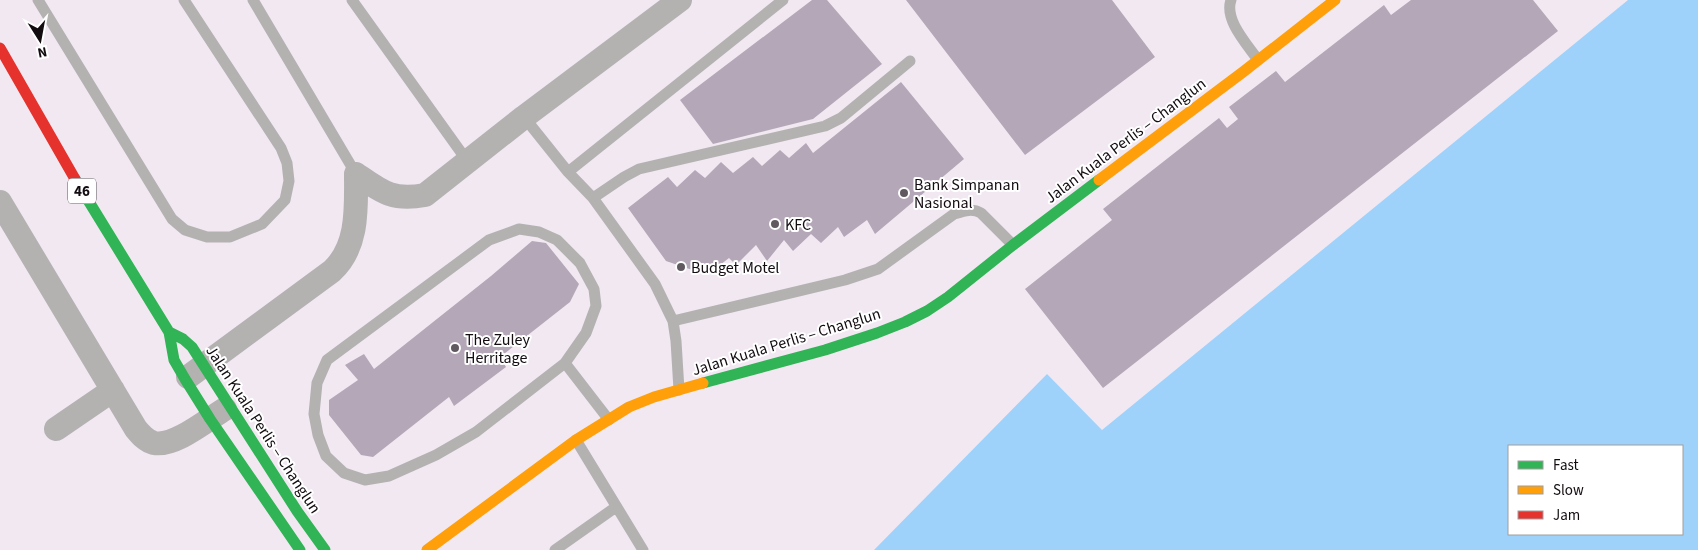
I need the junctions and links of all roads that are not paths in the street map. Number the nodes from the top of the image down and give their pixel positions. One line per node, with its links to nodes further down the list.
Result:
1 (38, 0): 2 (lane)
2 (184, 0)
3 (253, 0): 15 (lane)
4 (352, 0): 13 (lane)
5 (680, 0): 12 (street)
6 (783, 0): 14 (lane)
7 (1231, 0): 10 (lane)
8 (1336, 0): 10 (street, Jalan Kuala Perlis – Changlun)
9 (0, 48): 20 (street, Jalan Kuala Perlis – Changlun / 46)
10 (1258, 60): 18 (street, Jalan Kuala Perlis – Changlun)
11 (910, 61): 16 (lane)
12 (524, 117): 13 (street); 14 (lane)
13 (468, 162): 15 (street)
14 (568, 172): 16 (lane)
15 (356, 174): 22 (street)
16 (593, 198): 19 (lane)
17 (0, 202): 23 (street)
18 (1012, 246): 19 (lane); 24 (street, Jalan Kuala Perlis – Changlun)
19 (673, 321): 24 (lane)
20 (169, 332): 22 (street, Jalan Kuala Perlis – Changlun / 46); 22 (street, Jalan Kuala Perlis – Changlun / 46)
21 (565, 363): 21 (lane); 26 (lane)
22 (195, 373): 25 (street, Jalan Kuala Perlis – Changlun / 46); 25 (street, Jalan Kuala Perlis – Changlun / 46)
23 (113, 390): 25 (street); 27 (street)
24 (679, 390): 26 (street, Jalan Kuala Perlis – Changlun)
25 (219, 413): 29 (street, Jalan Kuala Perlis – Changlun / 46); 33 (street, Jalan Kuala Perlis – Changlun / 46)
26 (609, 420): 28 (street, Jalan Kuala Perlis – Changlun)
27 (56, 429)
28 (576, 440): 30 (lane); 34 (street, Jalan Kuala Perlis – Changlun)
29 (263, 497): 31 (street); 32 (street, Jalan Kuala Perlis – Changlun / 46)
30 (616, 507): 35 (lane); 36 (lane)
31 (269, 524)
32 (300, 550)
33 (325, 550)
34 (427, 550)
35 (555, 550)
36 (643, 550)

